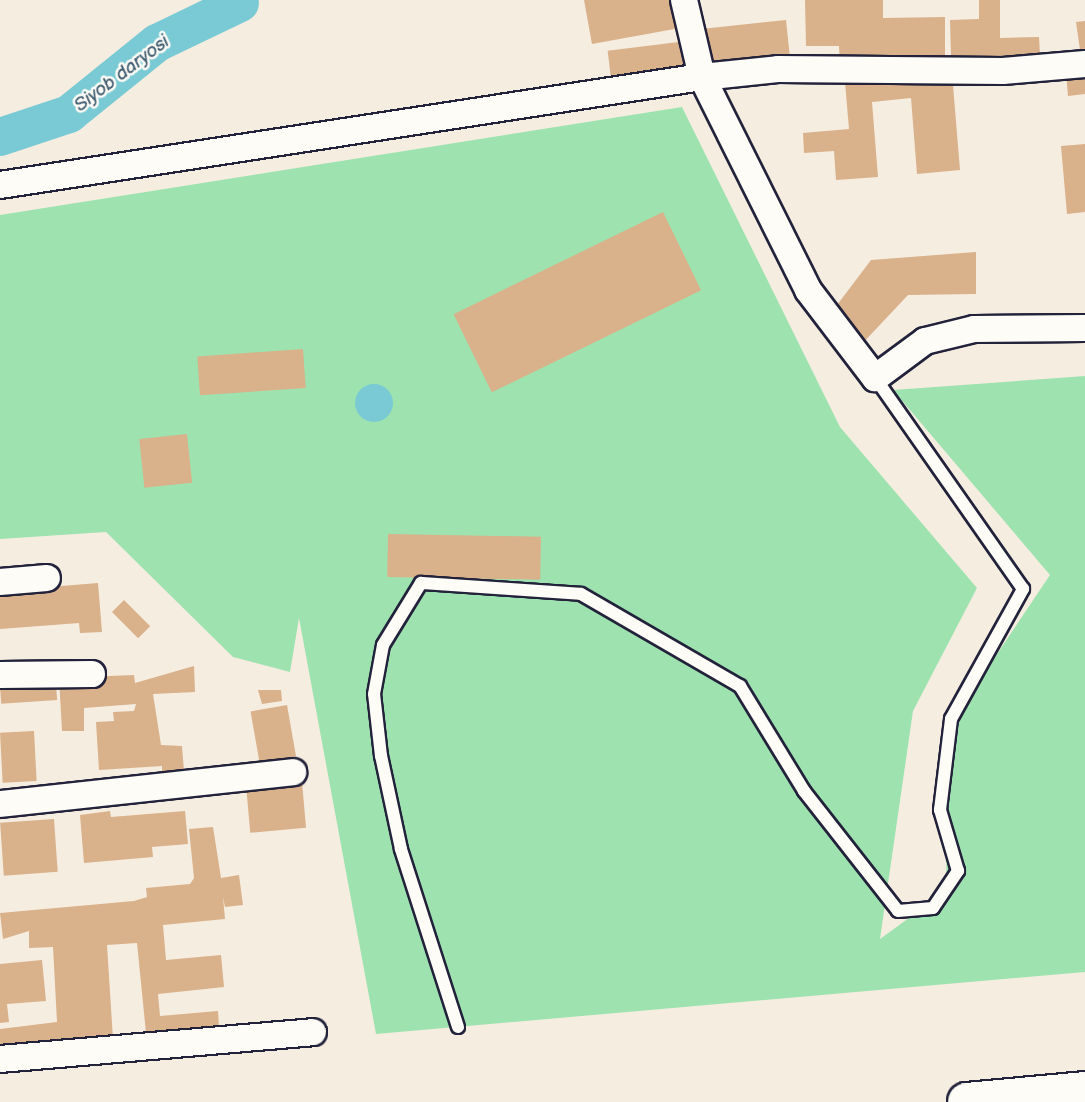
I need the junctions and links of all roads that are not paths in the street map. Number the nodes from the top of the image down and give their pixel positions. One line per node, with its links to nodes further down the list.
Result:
1 (684, 0): 3 (street)
2 (1085, 64): 3 (street)
3 (702, 77): 4 (street); 6 (street)
4 (0, 185)
5 (1085, 328): 6 (street)
6 (875, 378): 13 (lane)
7 (47, 578): 8 (street)
8 (0, 582)
9 (92, 674): 10 (street)
10 (0, 675)
11 (293, 772): 12 (street)
12 (0, 804)
13 (458, 1027)
14 (313, 1032): 15 (street)
15 (0, 1059)
16 (1085, 1091): 17 (highway)
17 (967, 1102)

